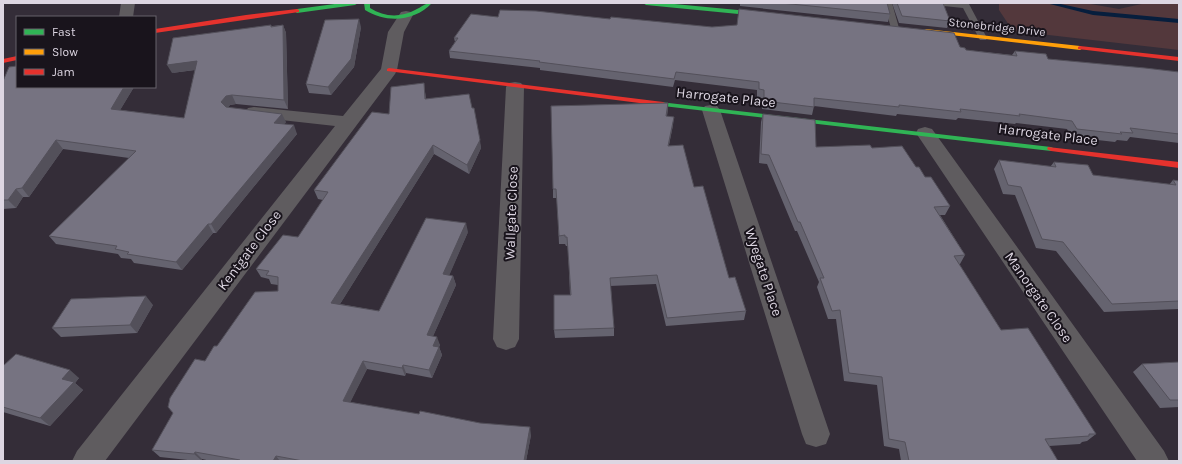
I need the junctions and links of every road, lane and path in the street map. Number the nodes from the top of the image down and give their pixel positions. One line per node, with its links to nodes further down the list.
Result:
1 (128, 3): 11 (street)
2 (355, 3): 8 (street)
3 (439, 3): 7 (street)
4 (646, 3): 10 (street)
5 (888, 3): 14 (lane)
6 (934, 3): 17 (lane)
7 (428, 4): 13 (street)
8 (342, 6): 9 (street); 16 (street)
9 (367, 6): 13 (street)
10 (706, 6): 12 (street)
11 (126, 16)
12 (781, 16)
13 (396, 21): 21 (street, Kentgate Close)
14 (895, 28)
15 (915, 30): 17 (street, Stonebridge Drive)
16 (156, 31)
17 (984, 38): 19 (street, Stonebridge Drive)
18 (16, 58): 20 (street)
19 (1179, 59)
20 (3, 60)
21 (389, 70): 22 (street, Harrogate Place); 25 (street, Kentgate Close)
22 (515, 87): 24 (street, Harrogate Place); 28 (street, Wallgate Close)
23 (236, 110): 25 (street)
24 (711, 110): 26 (street, Harrogate Place); 29 (street, Wyegate Place)
25 (348, 122): 30 (street, Kentgate Close)
26 (925, 133): 27 (street, Harrogate Place); 31 (street, Manorgate Close)
27 (1179, 165)
28 (506, 339)
29 (816, 434)
30 (87, 461)
31 (1154, 461)

